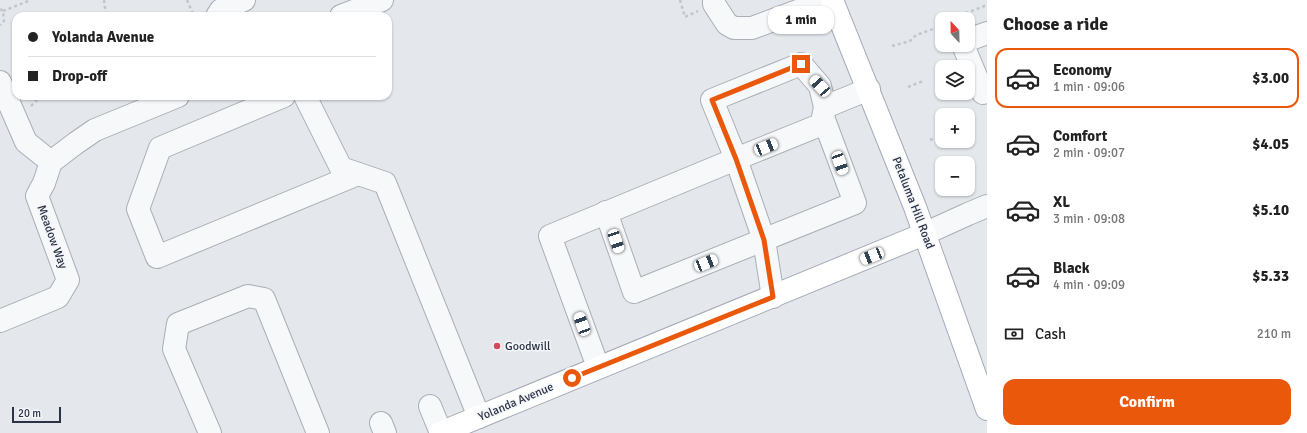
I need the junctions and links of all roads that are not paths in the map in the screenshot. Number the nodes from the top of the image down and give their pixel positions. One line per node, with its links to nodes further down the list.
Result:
1 (244, 0): 6 (street)
2 (382, 0): 7 (street)
3 (827, 0): 5 (street)
4 (832, 0): 12 (main road, Petaluma Hill Road)
5 (714, 2)
6 (220, 12)
7 (351, 12)
8 (987, 33): 9 (street)
9 (975, 37)
10 (966, 52): 13 (street)
11 (0, 82): 19 (street)
12 (868, 89): 17 (street); 23 (main road, Petaluma Hill Road)
13 (986, 95)
14 (168, 100): 19 (street)
15 (274, 100): 20 (street)
16 (308, 100): 20 (street)
17 (825, 115): 18 (street); 18 (street); 24 (street)
18 (736, 159): 22 (street); 24 (street)
19 (51, 162): 26 (street, Meadow Way)
20 (358, 174): 30 (street)
21 (987, 206): 23 (street)
22 (606, 212): 24 (street); 27 (street)
23 (924, 234): 25 (main road, Yolanda Avenue); 29 (main road, Petaluma Hill Road)
24 (764, 240): 25 (street)
25 (773, 297): 27 (main road, Yolanda Avenue)
26 (0, 321)
27 (598, 367): 30 (main road, Yolanda Avenue)
28 (430, 406): 33 (street)
29 (987, 409)
30 (479, 417): 33 (main road, Yolanda Avenue)
31 (210, 433): 32 (street)
32 (318, 433)
33 (441, 433)

